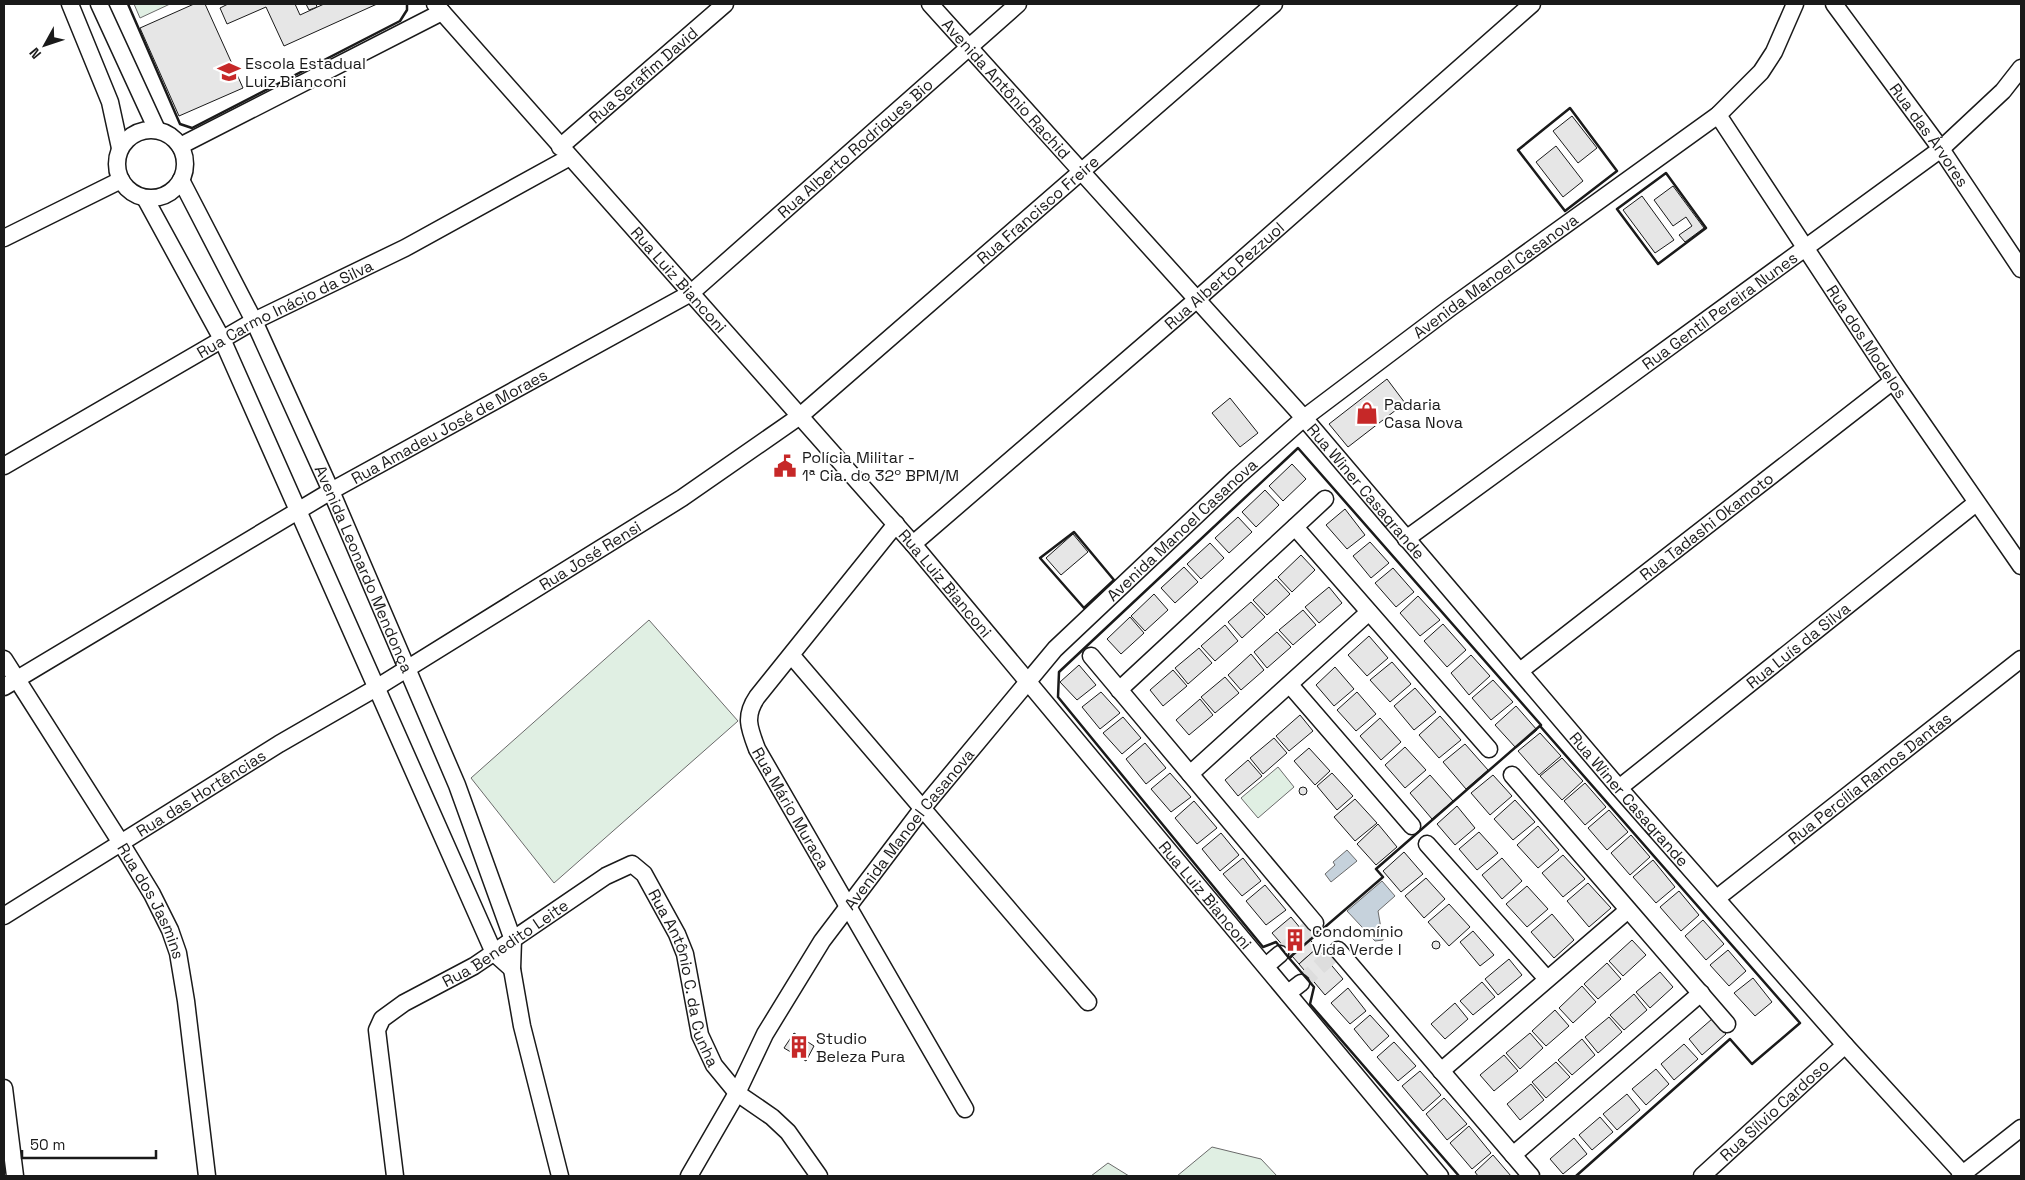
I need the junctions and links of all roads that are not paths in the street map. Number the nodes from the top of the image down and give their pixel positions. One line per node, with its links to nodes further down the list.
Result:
1 (70, 4): 16 (street)
2 (99, 4): 14 (street)
3 (725, 4): 18 (street, Rua Serafim David)
4 (930, 4): 11 (street, Avenida Antônio Rachid)
5 (1018, 4): 11 (street, Rua Alberto Rodrigues Bio)
6 (1274, 4): 19 (street, Rua Francisco Freire)
7 (1532, 4): 27 (street, Rua Alberto Pezzuol)
8 (1795, 4): 13 (street, Avenida Manoel Casanova)
9 (1834, 4): 17 (street, Rua das Árvores)
10 (438, 8): 15 (street); 18 (street, Rua Luiz Bianconi)
11 (969, 48): 19 (street, Avenida Antônio Rachid); 26 (street, Rua Alberto Rodrigues Bio)
12 (2021, 68): 17 (street, Rua Gentil Pereira Nunes)
13 (1718, 115): 24 (street, Rua dos Modelos); 32 (street, Avenida Manoel Casanova)
14 (157, 130): 15 (street); 16 (street)
15 (180, 146): 21 (street)
16 (120, 148): 20 (street)
17 (1941, 149): 24 (street, Rua Gentil Pereira Nunes); 25 (street, Rua das Árvores)
18 (565, 152): 26 (street, Rua Luiz Bianconi); 28 (street, Rua Carmo Inácio da Silva)
19 (1082, 173): 27 (street, Avenida Antônio Rachid); 31 (street, Rua Francisco Freire)
20 (121, 180): 22 (street); 23 (street)
21 (181, 180): 22 (street); 28 (street, Avenida Leonardo Mendonça)
22 (145, 198): 29 (street)
23 (4, 238)
24 (1806, 249): 30 (street, Rua dos Modelos); 40 (street, Rua Gentil Pereira Nunes)
25 (2021, 269)
26 (691, 293): 31 (street, Rua Luiz Bianconi); 34 (street, Rua Amadeu José de Moraes)
27 (1195, 301): 32 (street, Avenida Antônio Rachid); 41 (street, Rua Alberto Pezzuol)
28 (254, 321): 29 (street, Rua Carmo Inácio da Silva); 34 (street, Avenida Leonardo Mendonça)
29 (222, 339): 33 (street, Rua Carmo Inácio da Silva); 37 (street)
30 (1893, 381): 36 (street, Rua dos Modelos); 49 (street, Rua Tadashi Okamoto)
31 (800, 416): 38 (street, Rua Luiz Bianconi); 48 (street, Rua José Rensi)
32 (1304, 418): 40 (street, Rua Winer Casagrande); 50 (street, Avenida Manoel Casanova)
33 (4, 466)
34 (331, 491): 37 (street, Rua Amadeu José de Moraes); 48 (street, Avenida Leonardo Mendonça)
35 (1325, 499): 39 (street)
36 (1976, 503): 42 (street, Rua dos Modelos); 58 (street, Rua Luís da Silva)
37 (299, 510): 51 (street, Rua Amadeu José de Moraes); 53 (street)
38 (896, 524): 41 (street, Rua Luiz Bianconi); 44 (street, Rua Mário Muraca)
39 (1295, 527): 43 (street); 54 (street)
40 (1406, 539): 49 (street, Rua Winer Casagrande)
41 (913, 544): 50 (street, Rua Luiz Bianconi)
42 (2021, 566)
43 (1370, 612): 52 (street); 55 (street)
44 (792, 656): 59 (street); 65 (street, Rua Mário Muraca)
45 (1091, 656): 54 (street)
46 (4, 659): 51 (street, Rua dos Jasmins)
47 (2021, 659): 64 (street, Rua Percília Ramos Dantas)
48 (407, 667): 53 (street, Rua José Rensi); 69 (street, Avenida Leonardo Mendonça)
49 (1520, 671): 58 (street, Rua Winer Casagrande)
50 (1028, 679): 59 (street, Avenida Manoel Casanova); 73 (street, Rua Luiz Bianconi)
51 (10, 683): 61 (street, Rua dos Jasmins)
52 (1290, 685): 56 (street); 60 (street)
53 (376, 688): 61 (street, Rua das Hortências); 71 (street)
54 (1119, 690): 56 (street)
55 (1489, 749)
56 (1190, 774): 68 (street)
57 (1512, 775): 66 (street)
58 (1619, 788): 64 (street, Rua Winer Casagrande)
59 (922, 808): 65 (street, Avenida Manoel Casanova); 77 (street)
60 (1412, 826)
61 (121, 843): 67 (street, Rua das Hortências); 88 (street, Rua dos Jasmins)
62 (1427, 844): 75 (street)
63 (632, 864): 69 (street, Rua Benedito Leite); 82 (street, Rua Antônio C. da Cunha)
64 (1717, 898): 79 (street, Rua Winer Casagrande)
65 (846, 906): 82 (street, Avenida Manoel Casanova); 83 (street, Rua Mário Muraca)
66 (1628, 910): 75 (street); 76 (street)
67 (4, 916)
68 (1315, 923)
69 (513, 940): 71 (street, Rua Benedito Leite); 74 (street, Avenida Leonardo Mendonça)
70 (1338, 950): 80 (street)
71 (494, 953): 74 (street); 89 (street, Rua Benedito Leite)
72 (1280, 954): 73 (street)
73 (1266, 966): 93 (street, Rua Luiz Bianconi)
74 (512, 969): 90 (street, Avenida Leonardo Mendonça)
75 (1547, 979): 80 (street)
76 (1701, 993): 78 (street); 85 (street)
77 (1088, 1002)
78 (1727, 1024)
79 (1845, 1045): 86 (street, Rua Winer Casagrande); 95 (street, Rua Sílvio Cardoso)
80 (1441, 1071): 85 (street)
81 (4, 1088): 87 (street)
82 (737, 1092): 91 (street, Avenida Manoel Casanova); 92 (street, Rua Antônio C. da Cunha)
83 (965, 1109)
84 (2021, 1128): 86 (street)
85 (1513, 1155): 94 (street)
86 (1962, 1175)
87 (15, 1176)
88 (207, 1176)
89 (395, 1176)
90 (560, 1176)
91 (689, 1176)
92 (819, 1176)
93 (1440, 1176)
94 (1531, 1176)
95 (1702, 1176)

